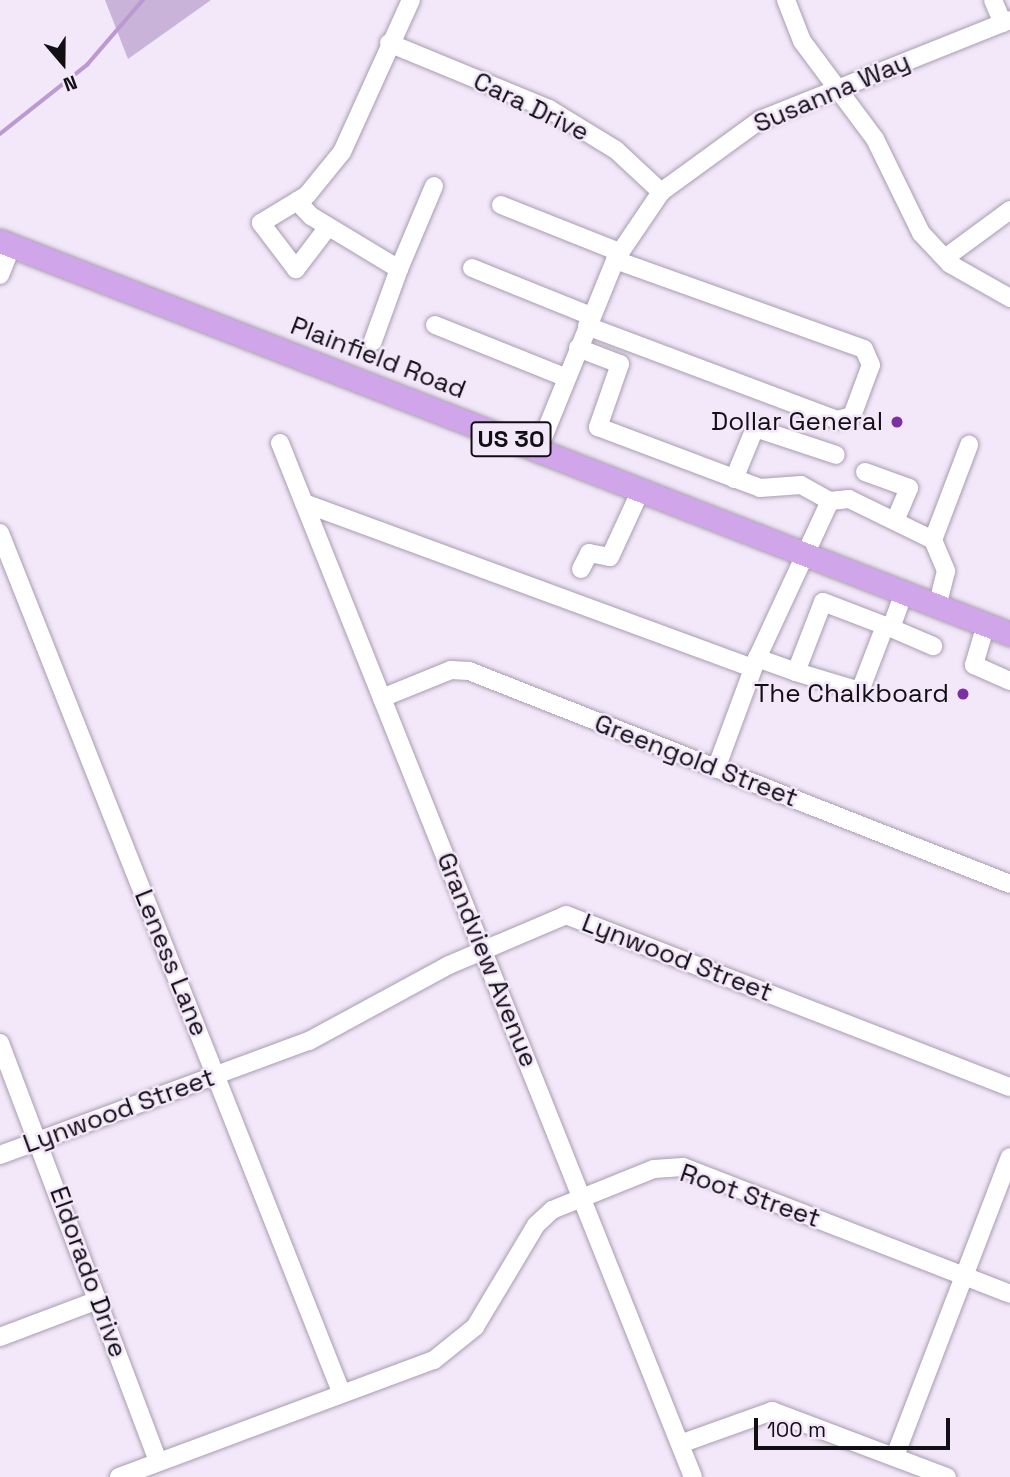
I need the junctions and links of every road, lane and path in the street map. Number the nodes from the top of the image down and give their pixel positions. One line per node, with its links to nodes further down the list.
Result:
1 (411, 0): 5 (street)
2 (786, 0): 6 (street)
3 (993, 0): 4 (street)
4 (1006, 22): 6 (street, Susanna Way)
5 (389, 43): 8 (street, Cara Drive); 9 (street)
6 (836, 90): 8 (street, Susanna Way); 15 (street)
7 (434, 186): 17 (street)
8 (661, 192): 14 (street, Susanna Way)
9 (297, 201): 12 (street); 12 (street)
10 (501, 205): 14 (street)
11 (1010, 210): 15 (street)
12 (328, 227): 17 (street)
13 (6, 244): 18 (street); 27 (main road, Plainfield Road / US 30)
14 (617, 256): 20 (street, Susanna Way); 20 (street)
15 (945, 258): 19 (street)
16 (472, 268): 20 (street)
17 (399, 269): 22 (street)
18 (0, 275)
19 (1010, 298)
20 (589, 321): 23 (street, Susanna Way)
21 (435, 325): 24 (street)
22 (373, 341)
23 (578, 348): 24 (street, Susanna Way); 30 (street)
24 (566, 377): 27 (street, Susanna Way)
25 (280, 443): 33 (street, Grandview Avenue)
26 (970, 445): 36 (street)
27 (538, 450): 31 (main road, Plainfield Road / US 30)
28 (836, 455): 30 (street)
29 (865, 472): 34 (street)
30 (734, 479): 32 (street)
31 (641, 490): 37 (main road, Plainfield Road / US 30); 38 (street)
32 (830, 501): 34 (street); 37 (street)
33 (304, 503): 45 (street); 48 (street, Grandview Avenue)
34 (896, 518): 36 (street)
35 (0, 533): 53 (street, Leness Lane)
36 (933, 540): 40 (street)
37 (805, 554): 39 (main road, Plainfield Road / US 30); 45 (street)
38 (581, 569)
39 (904, 593): 40 (main road, Plainfield Road / US 30); 42 (street)
40 (937, 606): 41 (main road, Plainfield Road / US 30)
41 (986, 624): 43 (main road, Plainfield Road / US 30); 47 (street)
42 (888, 627): 44 (street); 46 (street); 46 (street)
43 (1010, 634)
44 (933, 646)
45 (755, 663): 46 (street); 49 (street)
46 (796, 672)
47 (1010, 681)
48 (382, 698): 49 (street, Greengold Street); 51 (street, Grandview Avenue)
49 (716, 769): 50 (street, Greengold Street)
50 (1010, 884)
51 (482, 950): 53 (street, Lynwood Street); 54 (street, Lynwood Street); 58 (street, Grandview Avenue)
52 (0, 1044): 55 (street, Eldorado Drive)
53 (215, 1075): 55 (street, Lynwood Street); 63 (street, Leness Lane)
54 (1010, 1087)
55 (40, 1140): 56 (street, Lynwood Street); 61 (street, Eldorado Drive)
56 (0, 1155)
57 (1010, 1157): 59 (street)
58 (582, 1198): 59 (street, Root Street); 63 (street, Root Street); 64 (street, Grandview Avenue)
59 (965, 1277): 60 (street, Root Street); 65 (street)
60 (1010, 1294)
61 (98, 1300): 62 (street); 66 (street, Eldorado Drive)
62 (0, 1337)
63 (342, 1394): 66 (street, Root Street)
64 (680, 1444): 65 (street); 68 (street, Grandview Avenue)
65 (895, 1456): 69 (street)
66 (158, 1462): 67 (street, Root Street)
67 (119, 1477)
68 (693, 1477)
69 (947, 1477)

